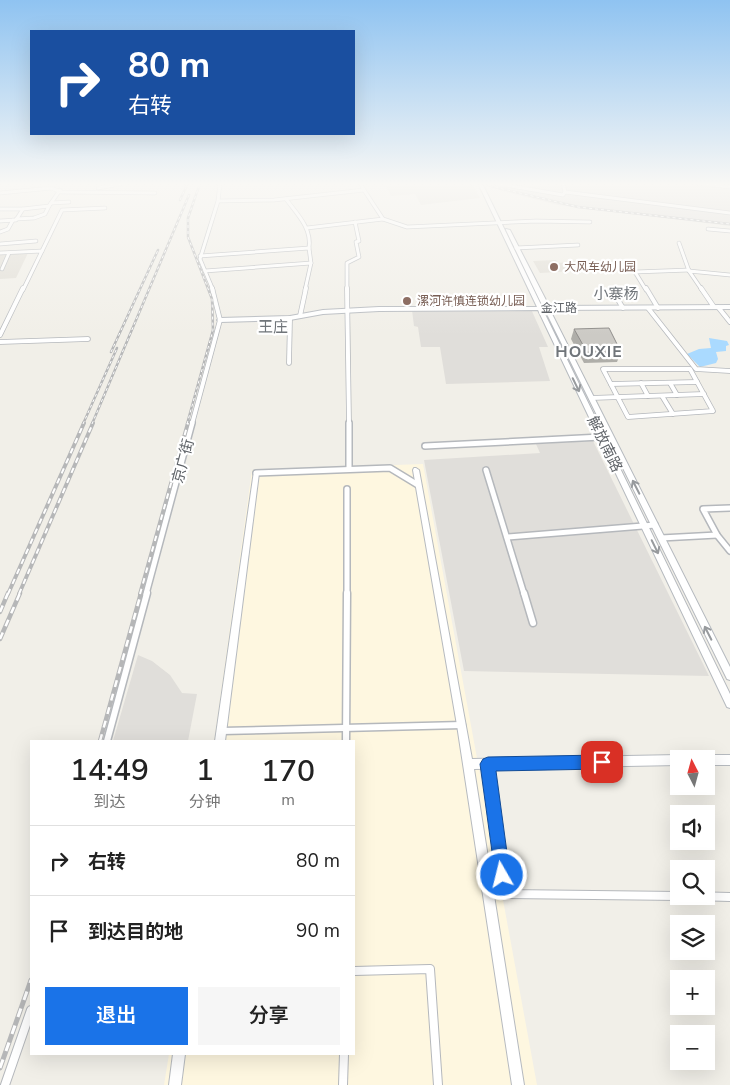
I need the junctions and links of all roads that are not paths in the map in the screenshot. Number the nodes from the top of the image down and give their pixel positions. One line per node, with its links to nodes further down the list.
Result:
1 (50, 234): 14 (street)
2 (207, 234): 17 (street)
3 (309, 234): 12 (street)
4 (357, 234): 30 (street)
5 (507, 234): 26 (main road, 解放南路)
6 (508, 234): 13 (main road, 解放南路)
7 (36, 242): 8 (street)
8 (12, 243): 10 (street); 15 (street)
9 (679, 243): 21 (street)
10 (0, 244)
11 (578, 245): 13 (street)
12 (309, 248): 17 (street); 18 (street)
13 (516, 248): 26 (main road, 解放南路)
14 (42, 251): 16 (street); 35 (street)
15 (0, 252): 16 (street)
16 (9, 252): 19 (street)
17 (200, 256): 20 (street, 京广街)
18 (311, 263): 20 (street); 31 (street)
19 (2, 269)
20 (205, 271): 33 (street, 京广街)
21 (689, 271): 22 (street); 24 (street); 29 (street)
22 (730, 275)
23 (615, 295): 27 (street)
24 (716, 307): 25 (main road, 金江路); 29 (main road, 金江路); 34 (street)
25 (730, 307)
26 (542, 308): 27 (main road, 金江路); 30 (main road, 金江路); 49 (main road, 解放南路); 51 (main road, 解放南路, one-way to 51)
27 (623, 308): 28 (main road, 金江路)
28 (648, 308): 29 (main road, 金江路); 39 (street)
29 (658, 308)
30 (348, 311): 31 (main road, 金江路); 53 (street)
31 (300, 316): 32 (main road, 金江路)
32 (290, 318): 33 (main road, 金江路); 38 (street)
33 (220, 320): 72 (street, 京广街)
34 (730, 322)
35 (0, 335)
36 (88, 340): 37 (street)
37 (0, 342)
38 (289, 363)
39 (730, 371)
40 (697, 382): 42 (street); 43 (street); 44 (street)
41 (641, 383): 42 (street); 43 (street); 46 (street)
42 (670, 383): 45 (street)
43 (611, 384): 48 (street)
44 (704, 394): 45 (street); 50 (street)
45 (677, 395): 47 (street)
46 (648, 396): 47 (street); 48 (street)
47 (662, 396): 50 (street)
48 (618, 397): 49 (street); 50 (street)
49 (591, 398): 61 (main road, 解放南路, one-way to 49)
50 (674, 414)
51 (601, 438): 52 (street); 60 (main road, 解放南路)
52 (425, 446)
53 (349, 469): 56 (street); 57 (street)
54 (416, 470): 57 (main road)
55 (486, 470): 63 (street)
56 (256, 473): 71 (main road)
57 (418, 485): 69 (main road)
58 (347, 490): 70 (street)
59 (730, 508): 62 (street)
60 (645, 526): 61 (street); 63 (street); 68 (main road, 解放南路, one-way to 68)
61 (655, 526): 64 (main road, 解放南路)
62 (717, 535): 64 (street); 65 (street)
63 (507, 537): 66 (street)
64 (661, 538): 67 (main road, 解放南路, one-way to 64)
65 (730, 551)
66 (533, 624)
67 (730, 676)
68 (730, 704)
69 (462, 725): 70 (street); 78 (main road)
70 (346, 727): 71 (street); 74 (street)
71 (222, 731): 73 (main road)
72 (107, 740)
73 (220, 740)
74 (346, 740)
75 (670, 760): 79 (main road)
76 (715, 760): 77 (main road)
77 (730, 760)
78 (469, 764): 79 (main road); 91 (main road)
79 (488, 764): 80 (street)
80 (670, 896)
81 (715, 897): 82 (street)
82 (730, 897)
83 (355, 971): 90 (street)
84 (30, 1013): 87 (street)
85 (179, 1055): 88 (main road)
86 (344, 1055): 89 (street)
87 (5, 1085)
88 (175, 1085)
89 (343, 1085)
90 (438, 1085)
91 (518, 1085)

